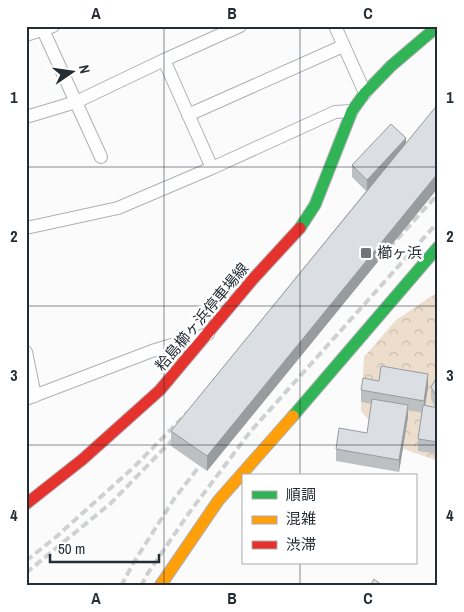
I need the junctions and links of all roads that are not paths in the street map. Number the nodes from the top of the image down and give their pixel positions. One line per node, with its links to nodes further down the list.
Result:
1 (240, 26): 7 (street)
2 (335, 26): 6 (street)
3 (438, 26): 8 (main road, 粭島櫛ヶ浜停車場線)
4 (48, 28): 5 (street); 9 (street)
5 (26, 35)
6 (343, 46): 8 (street); 11 (street)
7 (164, 60): 9 (street); 11 (street)
8 (365, 93): 10 (main road, 粭島櫛ヶ浜停車場線)
9 (76, 102): 12 (street); 13 (street)
10 (352, 111): 14 (street); 17 (main road, 粭島櫛ヶ浜停車場線)
11 (188, 115): 14 (street)
12 (26, 117)
13 (101, 157)
14 (212, 168): 15 (street)
15 (26, 228)
16 (438, 247): 21 (main road)
17 (208, 334): 19 (street); 20 (main road, 粭島櫛ヶ浜停車場線)
18 (26, 352): 19 (street)
19 (31, 397)
20 (26, 504)
21 (160, 586)

